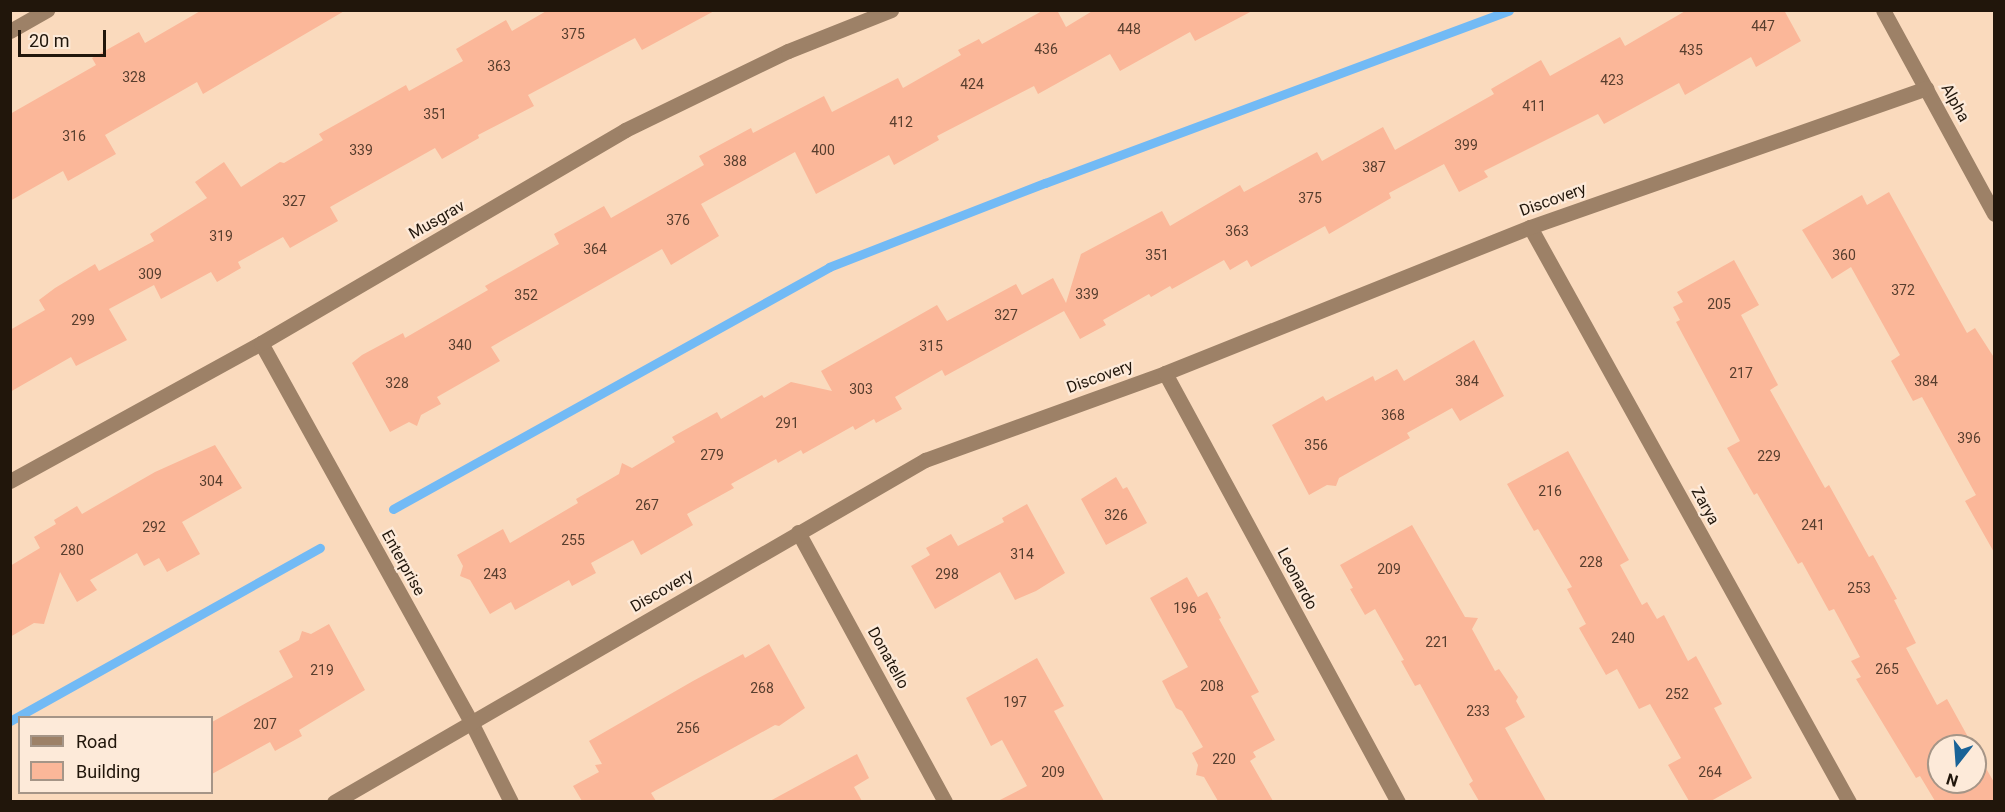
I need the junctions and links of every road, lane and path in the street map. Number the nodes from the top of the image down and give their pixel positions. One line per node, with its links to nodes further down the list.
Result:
1 (47, 10): 4 (street)
2 (891, 10): 8 (street, Musgrav)
3 (1883, 10): 5 (street, Alpha)
4 (10, 31)
5 (1926, 88): 6 (street, Alpha); 7 (street, Discovery)
6 (1995, 214)
7 (1530, 227): 9 (street, Discovery); 17 (street, Zarya)
8 (261, 344): 10 (street, Musgrav); 12 (street, Enterprise)
9 (1165, 373): 11 (street, Discovery); 16 (street, Leonardo)
10 (10, 481)
11 (798, 532): 12 (street, Discovery); 15 (street, Donatello)
12 (472, 724): 13 (street, Discovery); 14 (street, Enterprise)
13 (334, 801)
14 (511, 801)
15 (945, 801)
16 (1398, 801)
17 (1849, 801)

